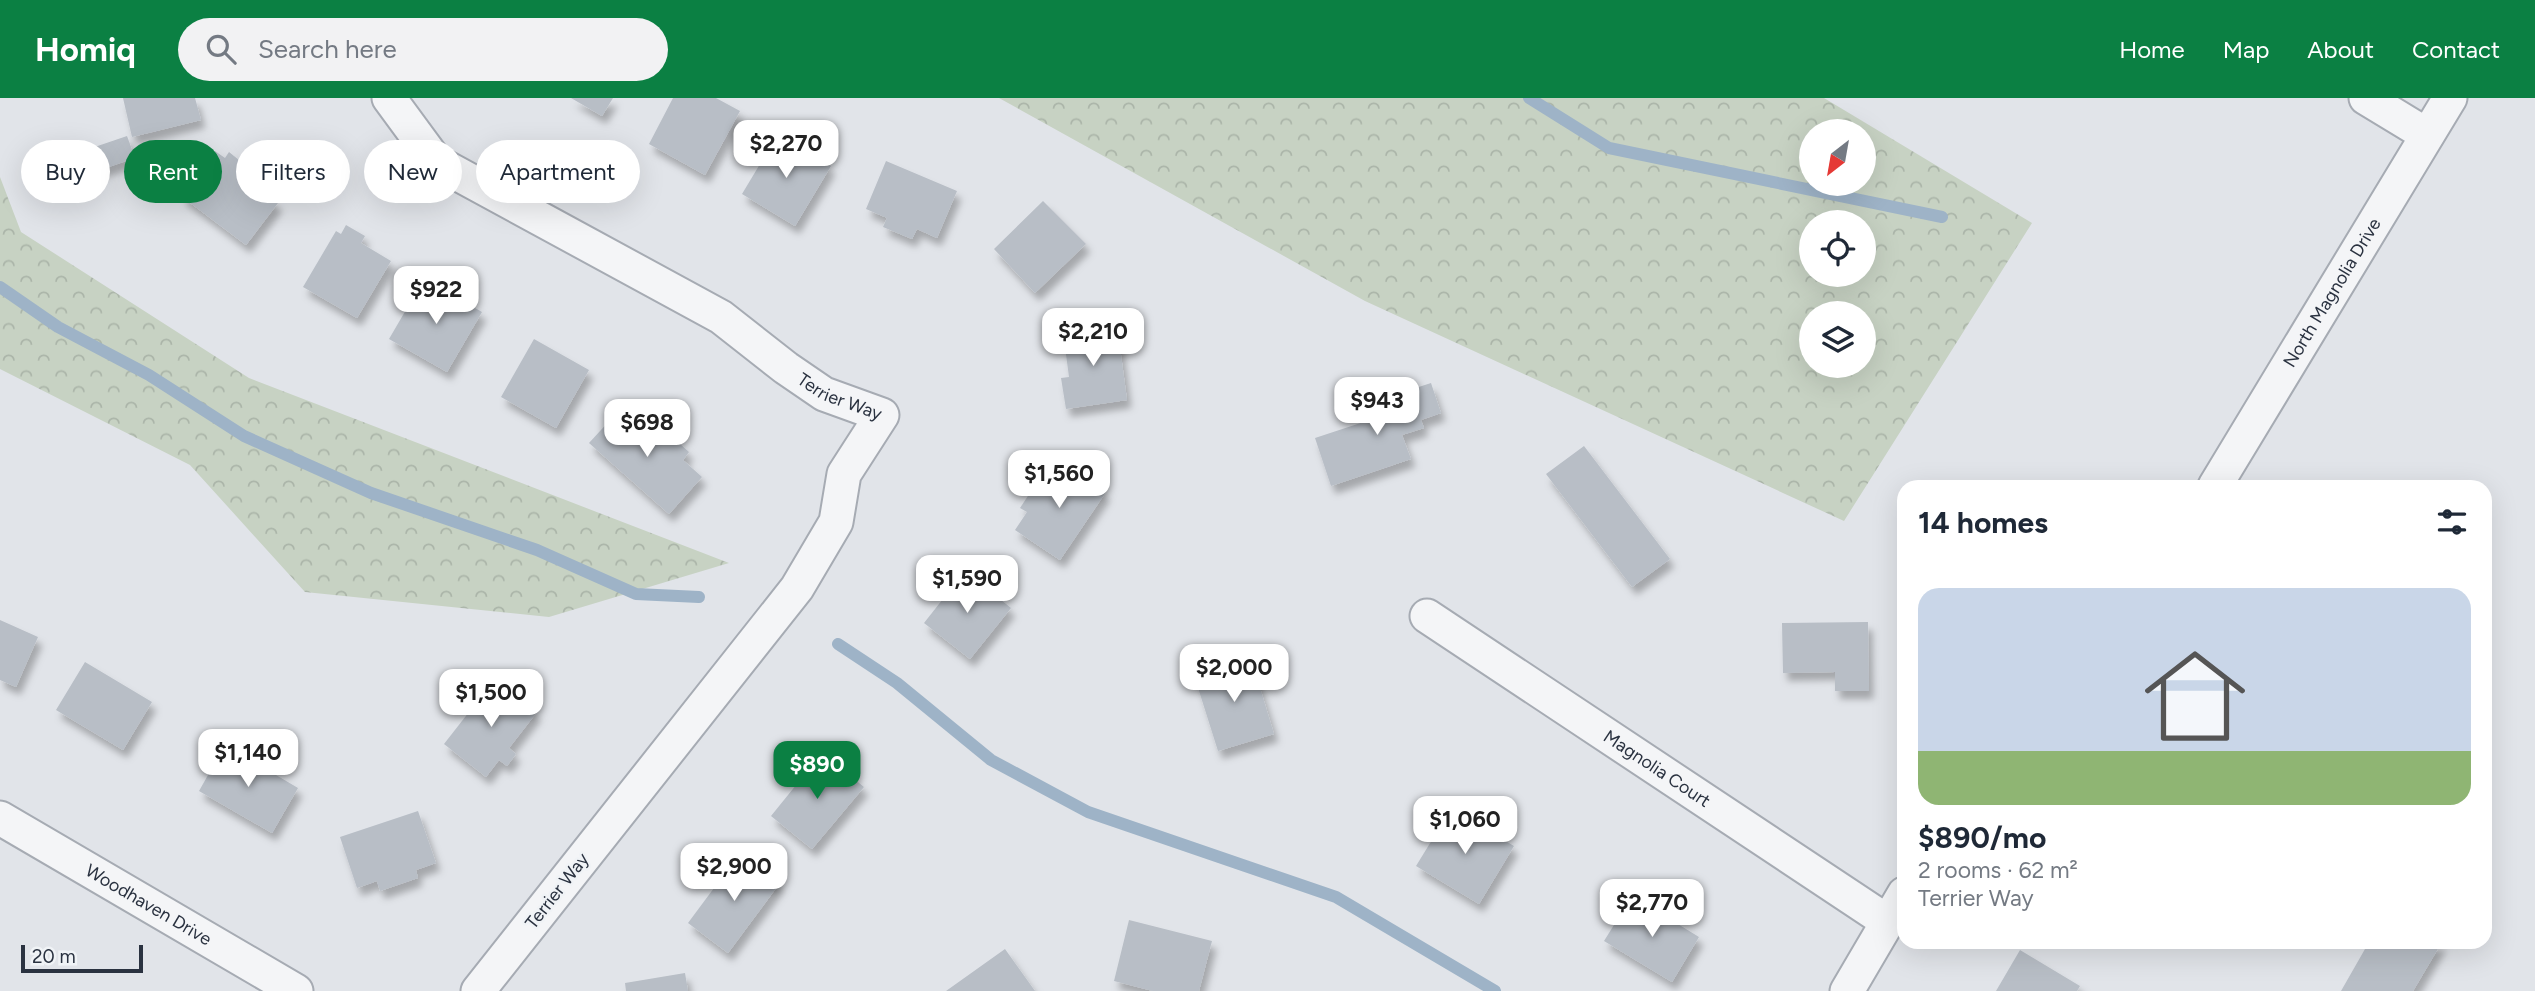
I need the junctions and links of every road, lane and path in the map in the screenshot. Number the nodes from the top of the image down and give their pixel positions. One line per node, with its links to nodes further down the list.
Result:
1 (389, 98): 11 (street, Terrier Way)
2 (2366, 98): 4 (street)
3 (2450, 98): 4 (street, North Magnolia Drive)
4 (2427, 135): 5 (street, North Magnolia Drive)
5 (2219, 480)
6 (1427, 616): 9 (street, Magnolia Court)
7 (0, 818): 10 (street, Woodhaven Drive)
8 (1897, 906): 9 (street)
9 (1888, 922): 12 (street)
10 (296, 991)
11 (478, 991)
12 (1847, 991)

